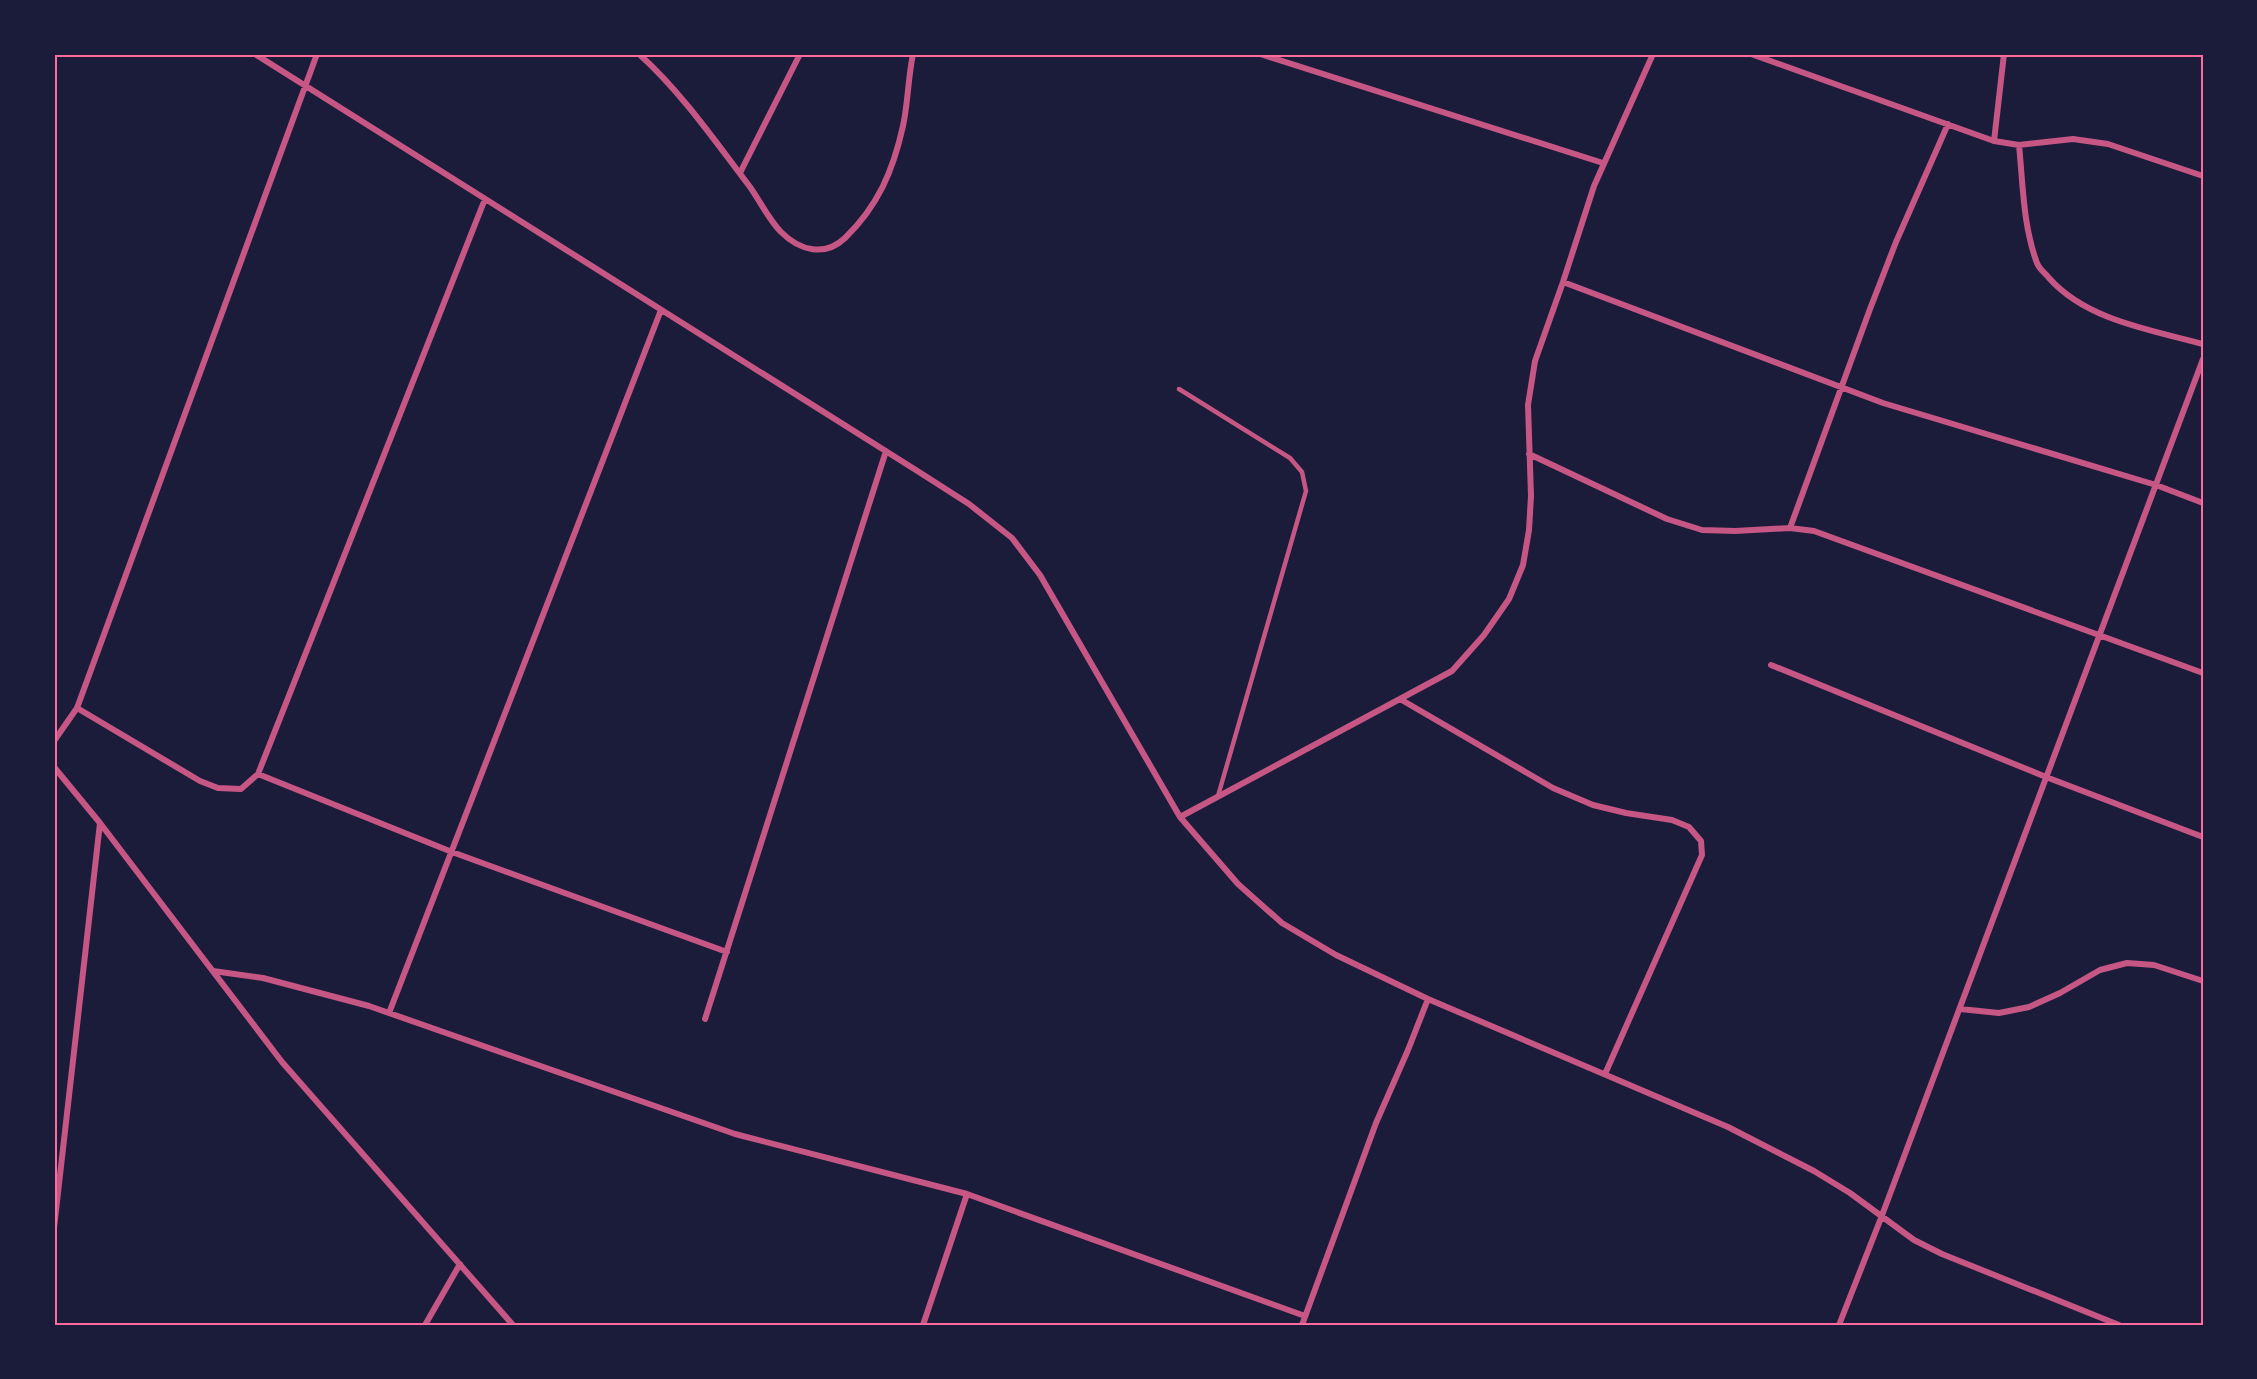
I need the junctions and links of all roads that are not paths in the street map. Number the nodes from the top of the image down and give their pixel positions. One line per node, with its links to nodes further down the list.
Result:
1 (255, 54): 11 (street)
2 (317, 54): 11 (street)
3 (639, 54): 16 (street)
4 (800, 54): 16 (street)
5 (913, 54): 16 (street)
6 (1260, 54): 15 (street)
7 (1653, 54): 15 (street)
8 (1751, 54): 10 (street)
9 (2004, 54): 13 (street)
10 (1767, 57): 12 (street)
11 (305, 85): 18 (street); 34 (street)
12 (1948, 124): 13 (street); 23 (street)
13 (1994, 141): 14 (street)
14 (2019, 145): 17 (street); 21 (street)
15 (1603, 163): 19 (street)
16 (740, 173)
17 (2203, 176)
18 (485, 199): 20 (street); 37 (street)
19 (1563, 282): 23 (street); 26 (street)
20 (661, 310): 25 (street); 43 (street)
21 (2203, 344)
22 (2203, 359): 27 (street)
23 (1842, 388): 27 (street); 29 (street)
24 (1179, 389): 39 (lane)
25 (886, 451): 40 (street); 44 (street)
26 (1529, 454): 29 (street); 33 (street)
27 (2156, 485): 28 (street); 30 (street)
28 (2203, 503)
29 (1790, 528): 30 (street)
30 (2100, 634): 32 (street); 38 (street)
31 (1771, 665): 38 (street)
32 (2203, 673)
33 (1400, 699): 39 (street); 51 (street)
34 (77, 708): 35 (street); 37 (street)
35 (54, 741)
36 (54, 767): 41 (street)
37 (258, 774): 43 (street)
38 (2046, 777): 42 (street); 48 (street)
39 (1218, 797): 40 (street)
40 (1180, 818): 47 (street)
41 (100, 823): 45 (street); 54 (street)
42 (2203, 837)
43 (452, 852): 44 (street); 49 (street)
44 (727, 951): 50 (street)
45 (213, 971): 49 (street); 55 (street)
46 (2203, 981): 48 (street)
47 (1428, 999): 51 (street); 56 (street)
48 (1960, 1009): 53 (street)
49 (389, 1013): 52 (street)
50 (705, 1019)
51 (1605, 1074): 53 (street)
52 (967, 1194): 56 (street); 59 (street)
53 (1881, 1218): 61 (street); 62 (street)
54 (54, 1228)
55 (460, 1264): 57 (street); 58 (street)
56 (1305, 1316): 60 (street)
57 (425, 1325)
58 (513, 1325)
59 (923, 1325)
60 (1302, 1325)
61 (1839, 1325)
62 (2119, 1325)

